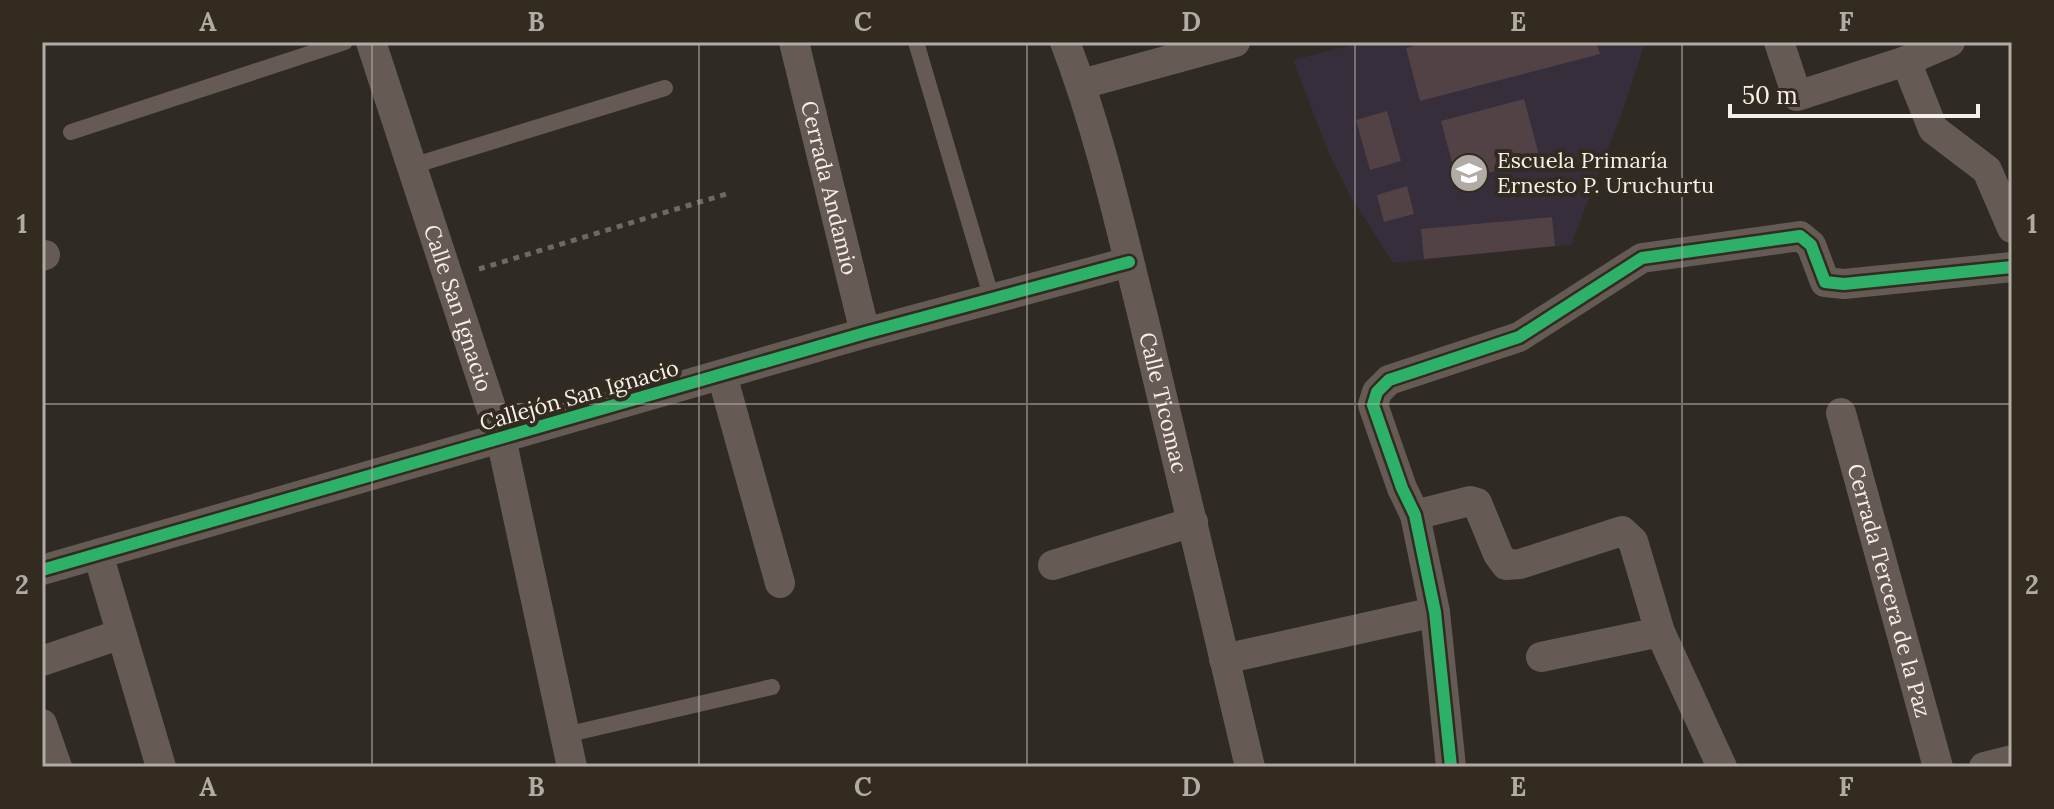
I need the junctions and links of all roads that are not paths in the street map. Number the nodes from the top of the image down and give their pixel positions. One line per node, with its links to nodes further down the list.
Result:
1 (345, 42): 12 (lane)
2 (371, 42): 13 (street, Calle San Ignacio)
3 (794, 42): 18 (street, Cerrada Andamio)
4 (916, 42): 17 (lane)
5 (1065, 42): 10 (street, Calle Ticomac)
6 (1235, 42): 10 (street)
7 (1779, 42): 9 (street)
8 (1950, 42): 9 (street)
9 (1906, 61): 14 (street)
10 (1082, 84): 15 (street, Calle Ticomac)
11 (665, 88): 13 (lane)
12 (71, 132)
13 (412, 166): 21 (street, Calle San Ignacio)
14 (2012, 228)
15 (1129, 262): 17 (street, Callejón San Ignacio); 23 (street, Calle Ticomac)
16 (2012, 267): 22 (street)
17 (992, 299): 18 (street, Callejón San Ignacio)
18 (865, 333): 19 (street, Callejón San Ignacio)
19 (722, 375): 21 (street, Callejón San Ignacio); 27 (street)
20 (1841, 413): 44 (street, Cerrada Tercera de la Paz)
21 (501, 438): 24 (street, Callejón San Ignacio); 36 (street, Calle San Ignacio)
22 (1415, 515): 28 (street); 29 (street)
23 (1193, 522): 25 (street); 32 (street, Calle Ticomac)
24 (98, 554): 26 (street, Callejón San Ignacio); 30 (street)
25 (1053, 565)
26 (42, 570)
27 (780, 583)
28 (1435, 612): 32 (street); 42 (street)
29 (1660, 632): 31 (street); 43 (street)
30 (121, 634): 33 (street); 39 (street)
31 (1541, 657)
32 (1224, 659): 41 (street, Calle Ticomac)
33 (42, 661)
34 (772, 687): 36 (lane)
35 (42, 724): 38 (street)
36 (565, 735): 40 (street, Calle San Ignacio)
37 (2012, 760): 45 (street)
38 (57, 767)
39 (161, 767)
40 (572, 767)
41 (1250, 767)
42 (1451, 767)
43 (1722, 767)
44 (1938, 767)
45 (1984, 767)

